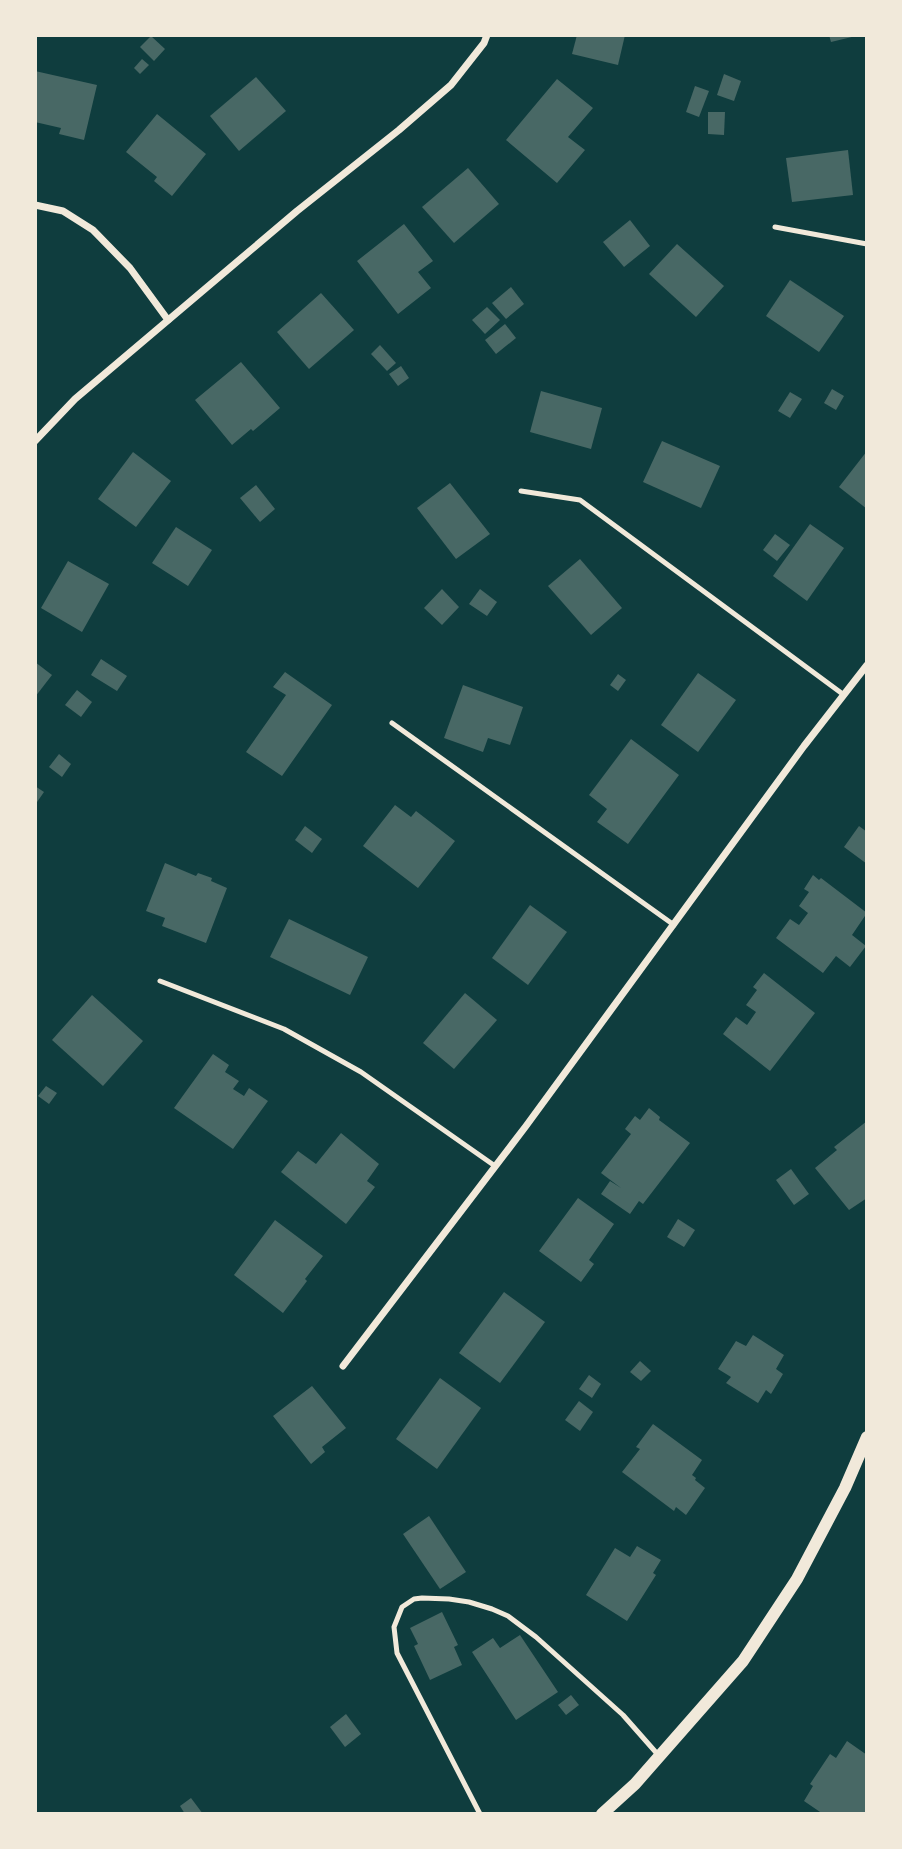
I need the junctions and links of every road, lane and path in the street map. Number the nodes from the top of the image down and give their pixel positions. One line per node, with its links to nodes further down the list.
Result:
1 (487, 35): 5 (street)
2 (35, 205): 5 (street)
3 (775, 227): 4 (lane)
4 (867, 244)
5 (168, 320): 6 (street)
6 (35, 441)
7 (521, 491): 9 (lane)
8 (867, 665): 9 (street)
9 (844, 695): 11 (street)
10 (392, 723): 11 (lane)
11 (674, 925): 13 (street)
12 (160, 981): 13 (lane)
13 (495, 1166): 14 (street)
14 (343, 1366)
15 (867, 1437): 16 (street)
16 (660, 1757): 17 (lane); 18 (street)
17 (480, 1814)
18 (603, 1814)

